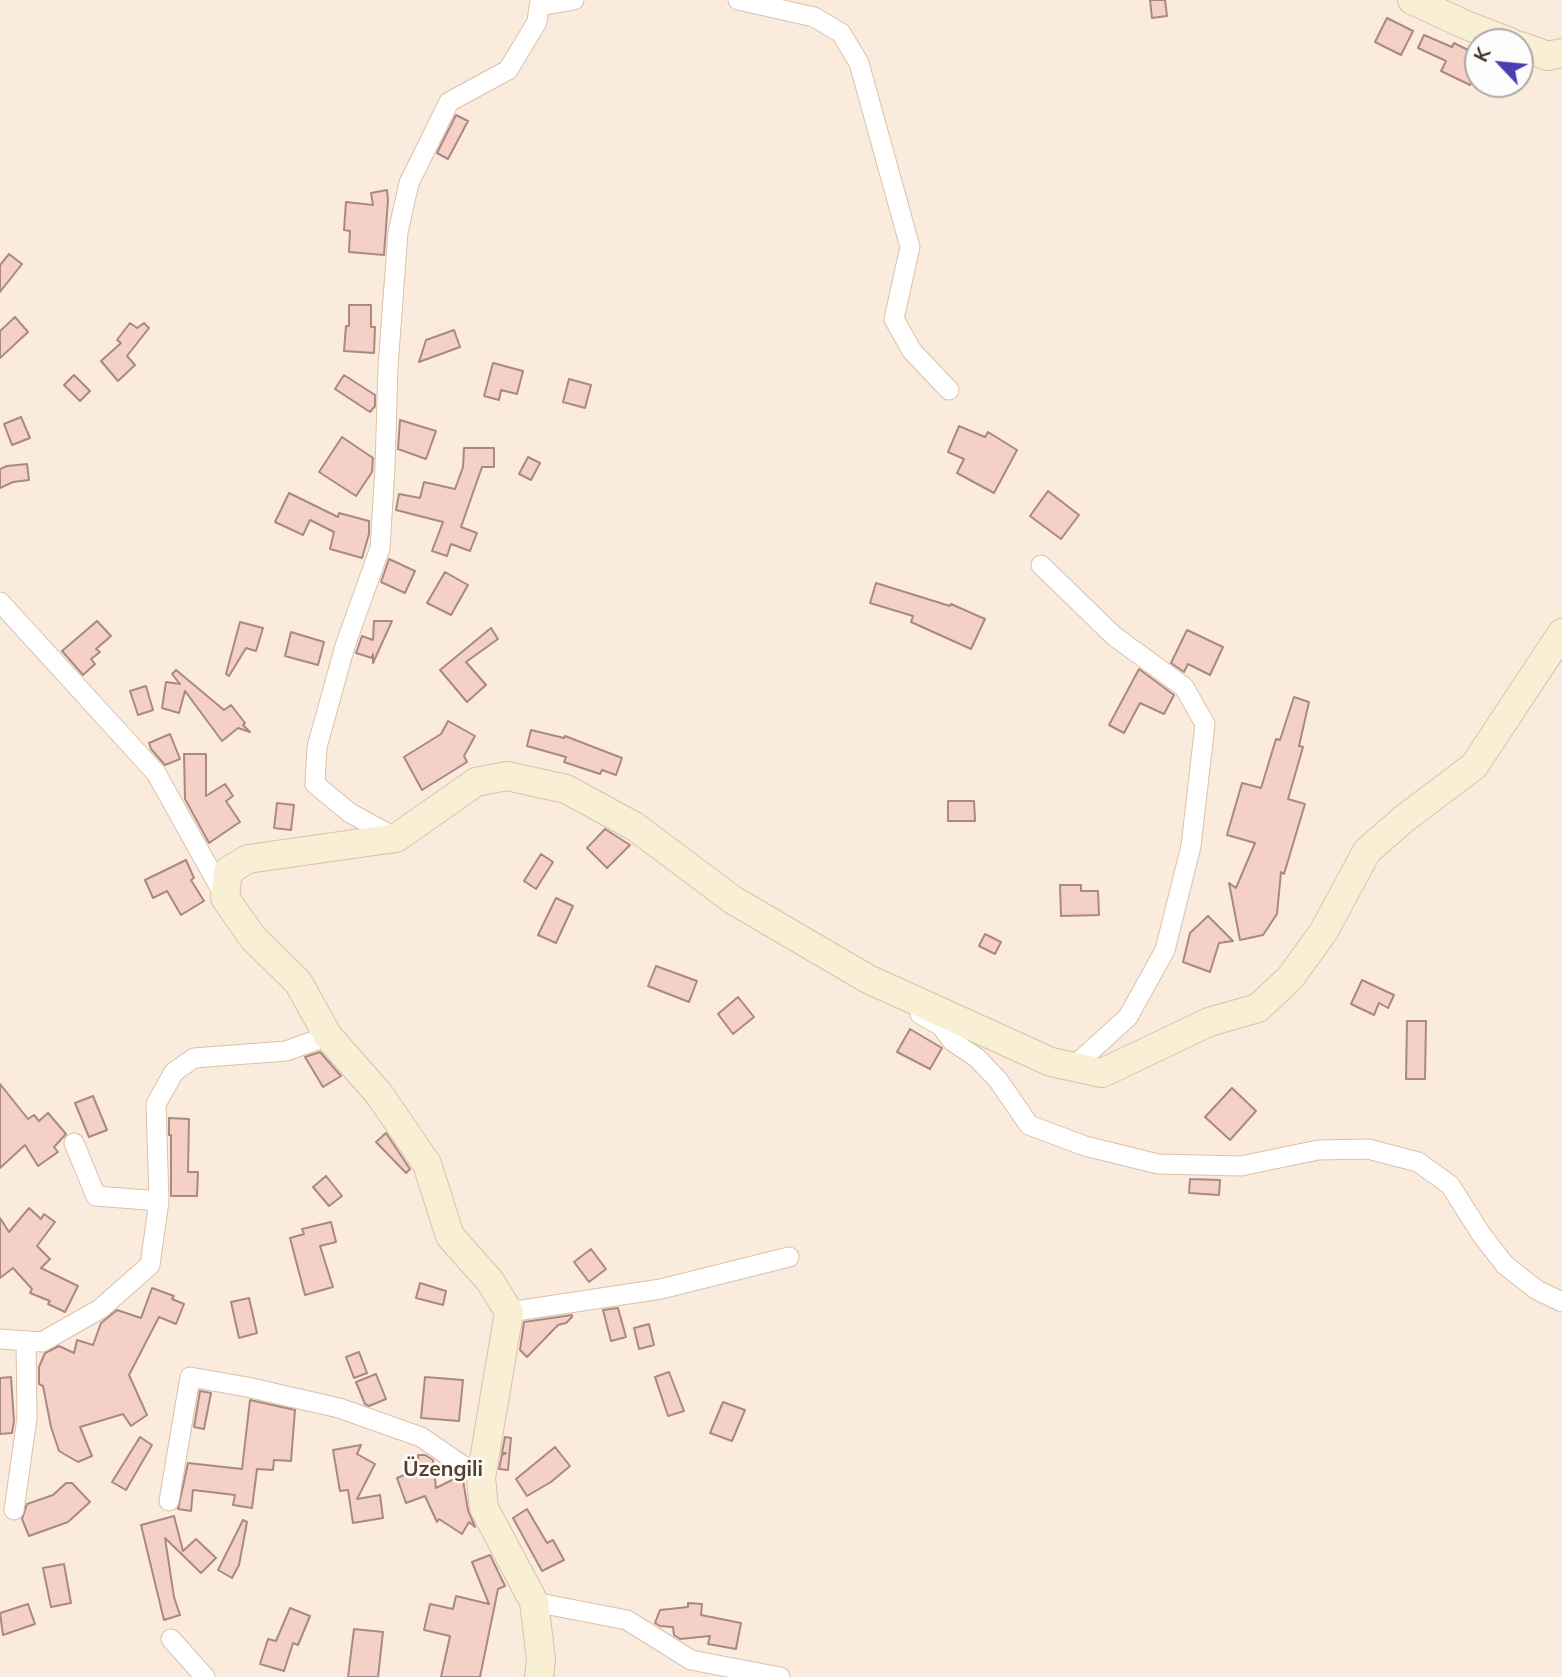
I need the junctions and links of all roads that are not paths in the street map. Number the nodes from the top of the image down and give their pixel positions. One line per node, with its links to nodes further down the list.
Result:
1 (575, 0): 4 (street)
2 (738, 0): 8 (street)
3 (1412, 0): 5 (street)
4 (539, 3): 12 (street)
5 (1474, 28)
6 (1534, 52): 7 (street)
7 (1562, 53)
8 (949, 390)
9 (1041, 565): 16 (street)
10 (0, 602): 13 (street)
11 (1562, 633): 16 (street)
12 (396, 838): 13 (street); 14 (street)
13 (225, 898): 15 (street)
14 (870, 980): 16 (street); 20 (street)
15 (328, 1037): 18 (street); 21 (street)
16 (1073, 1066)
17 (74, 1143): 18 (street)
18 (159, 1201): 23 (street)
19 (789, 1257): 21 (street)
20 (1562, 1302)
21 (509, 1312): 24 (street)
22 (0, 1339): 23 (street)
23 (26, 1341): 26 (street)
24 (481, 1478): 25 (street); 27 (street)
25 (169, 1501)
26 (15, 1510)
27 (534, 1602): 30 (street); 31 (street)
28 (171, 1639): 29 (street)
29 (205, 1677)
30 (539, 1677)
31 (780, 1677)

